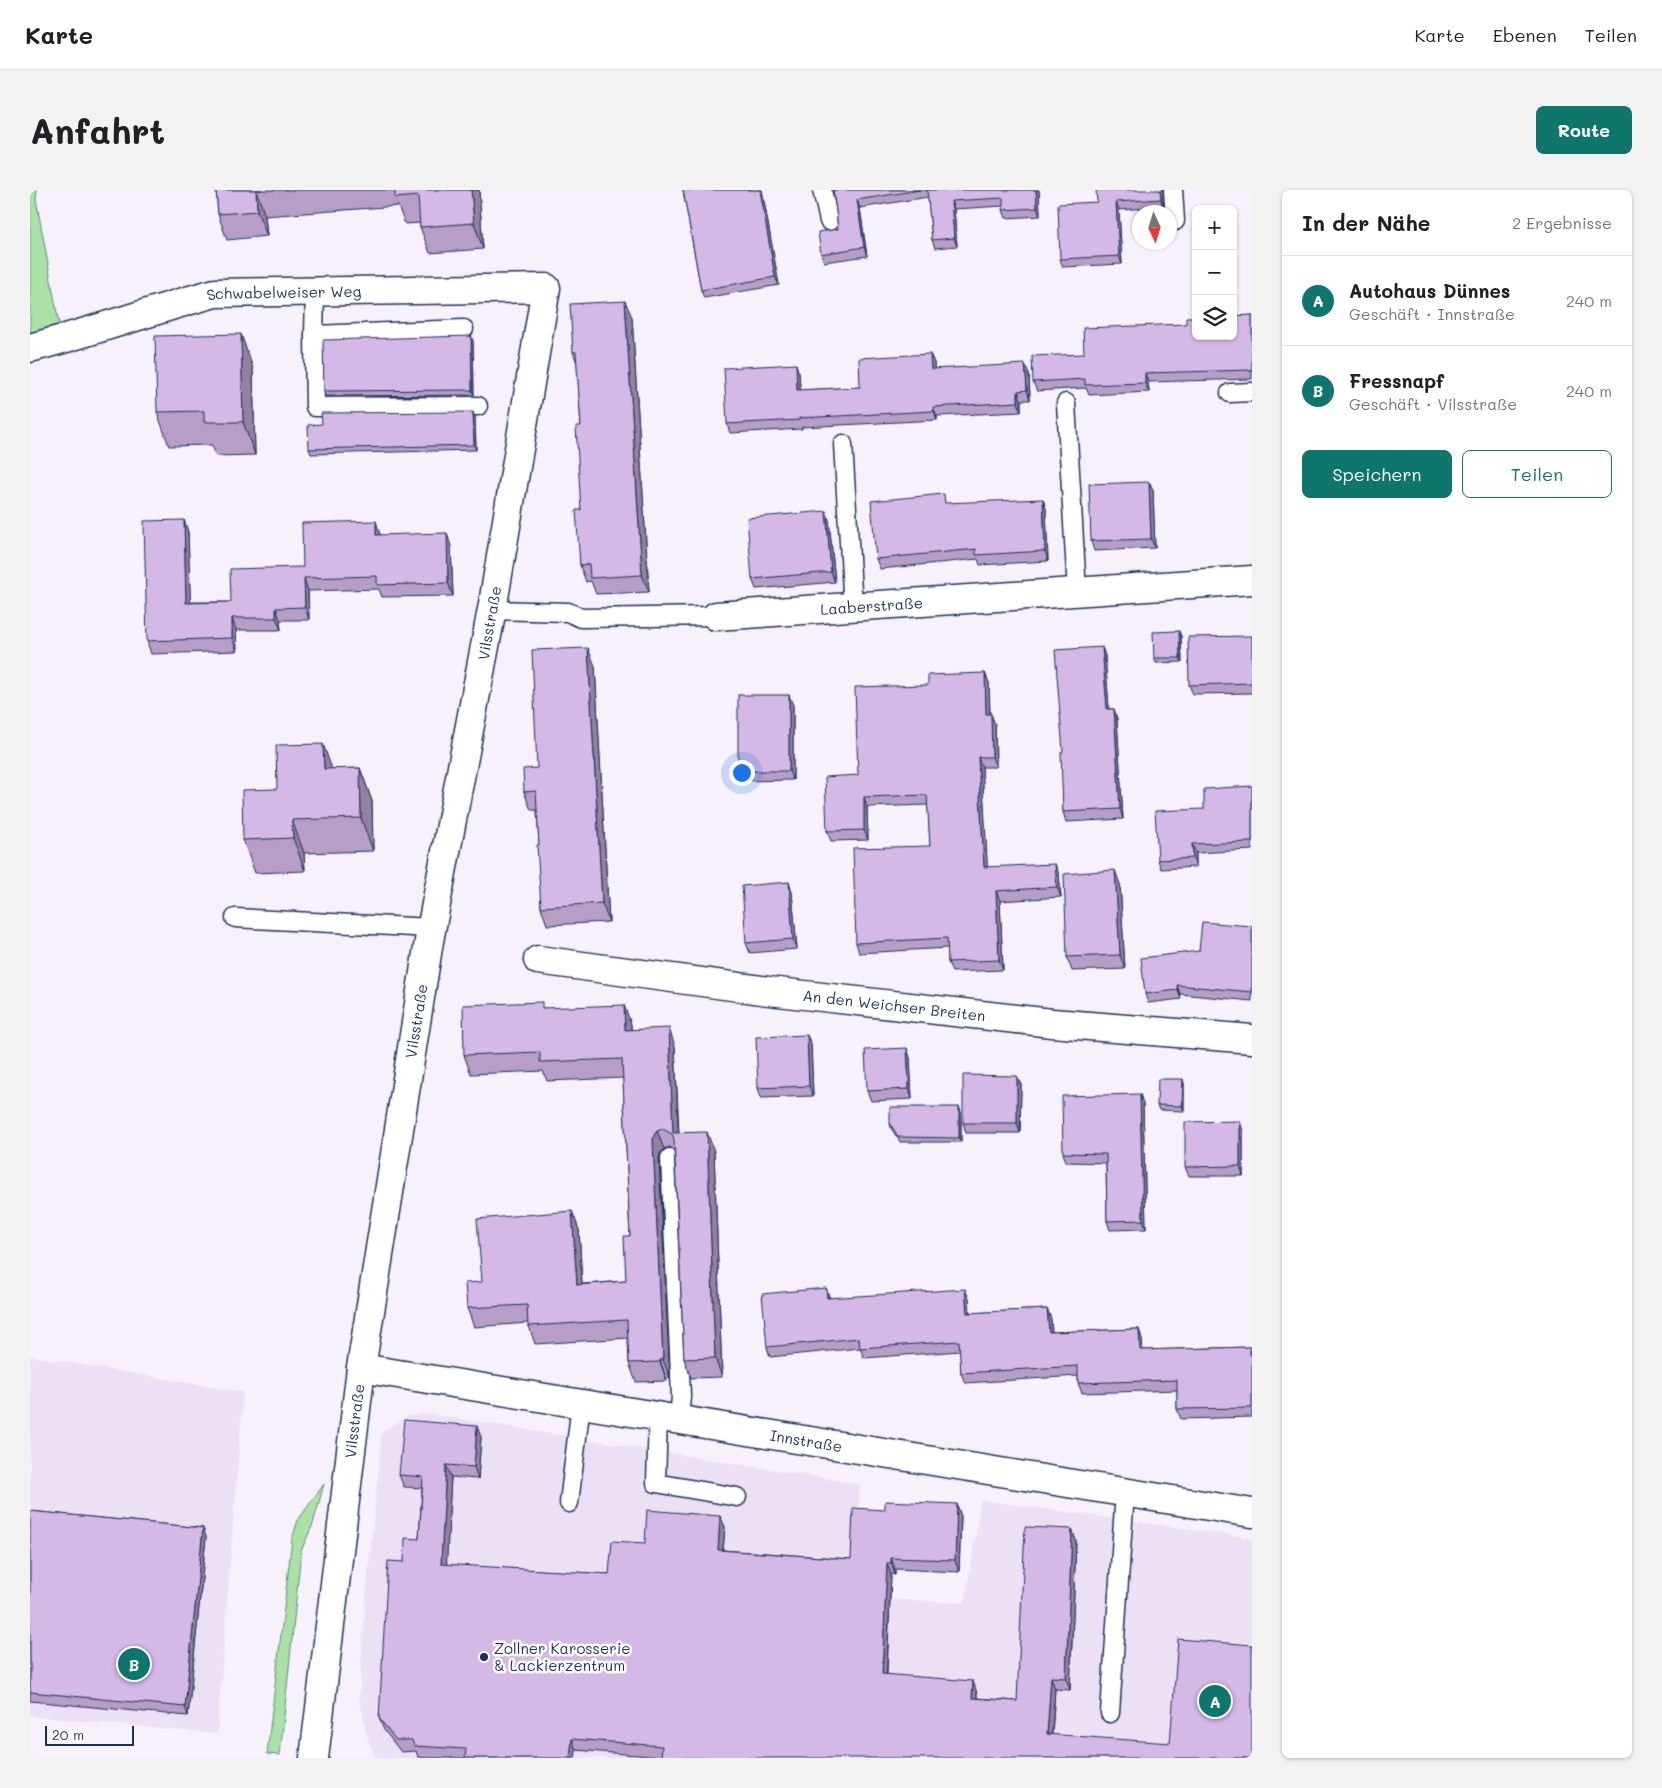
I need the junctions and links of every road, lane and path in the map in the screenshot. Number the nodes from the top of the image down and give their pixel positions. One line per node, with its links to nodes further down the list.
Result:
1 (822, 190): 4 (lane)
2 (1174, 190): 3 (lane)
3 (1174, 205)
4 (829, 221)
5 (546, 288): 6 (street, Schwabelweiser Weg); 18 (street, Vilsstraße)
6 (315, 292): 8 (lane); 9 (street, Schwabelweiser Weg)
7 (464, 329): 8 (lane)
8 (314, 335): 13 (lane)
9 (30, 348)
10 (1252, 392): 11 (lane)
11 (1230, 393)
12 (1066, 403): 16 (lane)
13 (478, 406)
14 (843, 444): 17 (lane)
15 (1252, 580): 16 (street, Laaberstraße)
16 (1077, 592): 17 (street, Laaberstraße)
17 (853, 608): 19 (street, Laaberstraße)
18 (492, 610): 19 (lane, Laaberstraße); 21 (street, Vilsstraße)
19 (716, 616)
20 (235, 918): 21 (lane)
21 (432, 928): 25 (street, Vilsstraße)
22 (538, 960): 23 (street, An den Weichser Breiten)
23 (1252, 1039)
24 (670, 1158): 27 (lane)
25 (360, 1368): 26 (street, Innstraße); 33 (street, Vilsstraße)
26 (581, 1404): 27 (street, Innstraße); 30 (lane)
27 (669, 1418): 28 (street, Innstraße); 29 (lane)
28 (1125, 1492): 31 (street, Innstraße); 32 (lane)
29 (737, 1497)
30 (569, 1504)
31 (1252, 1513)
32 (1110, 1712)
33 (314, 1758)

